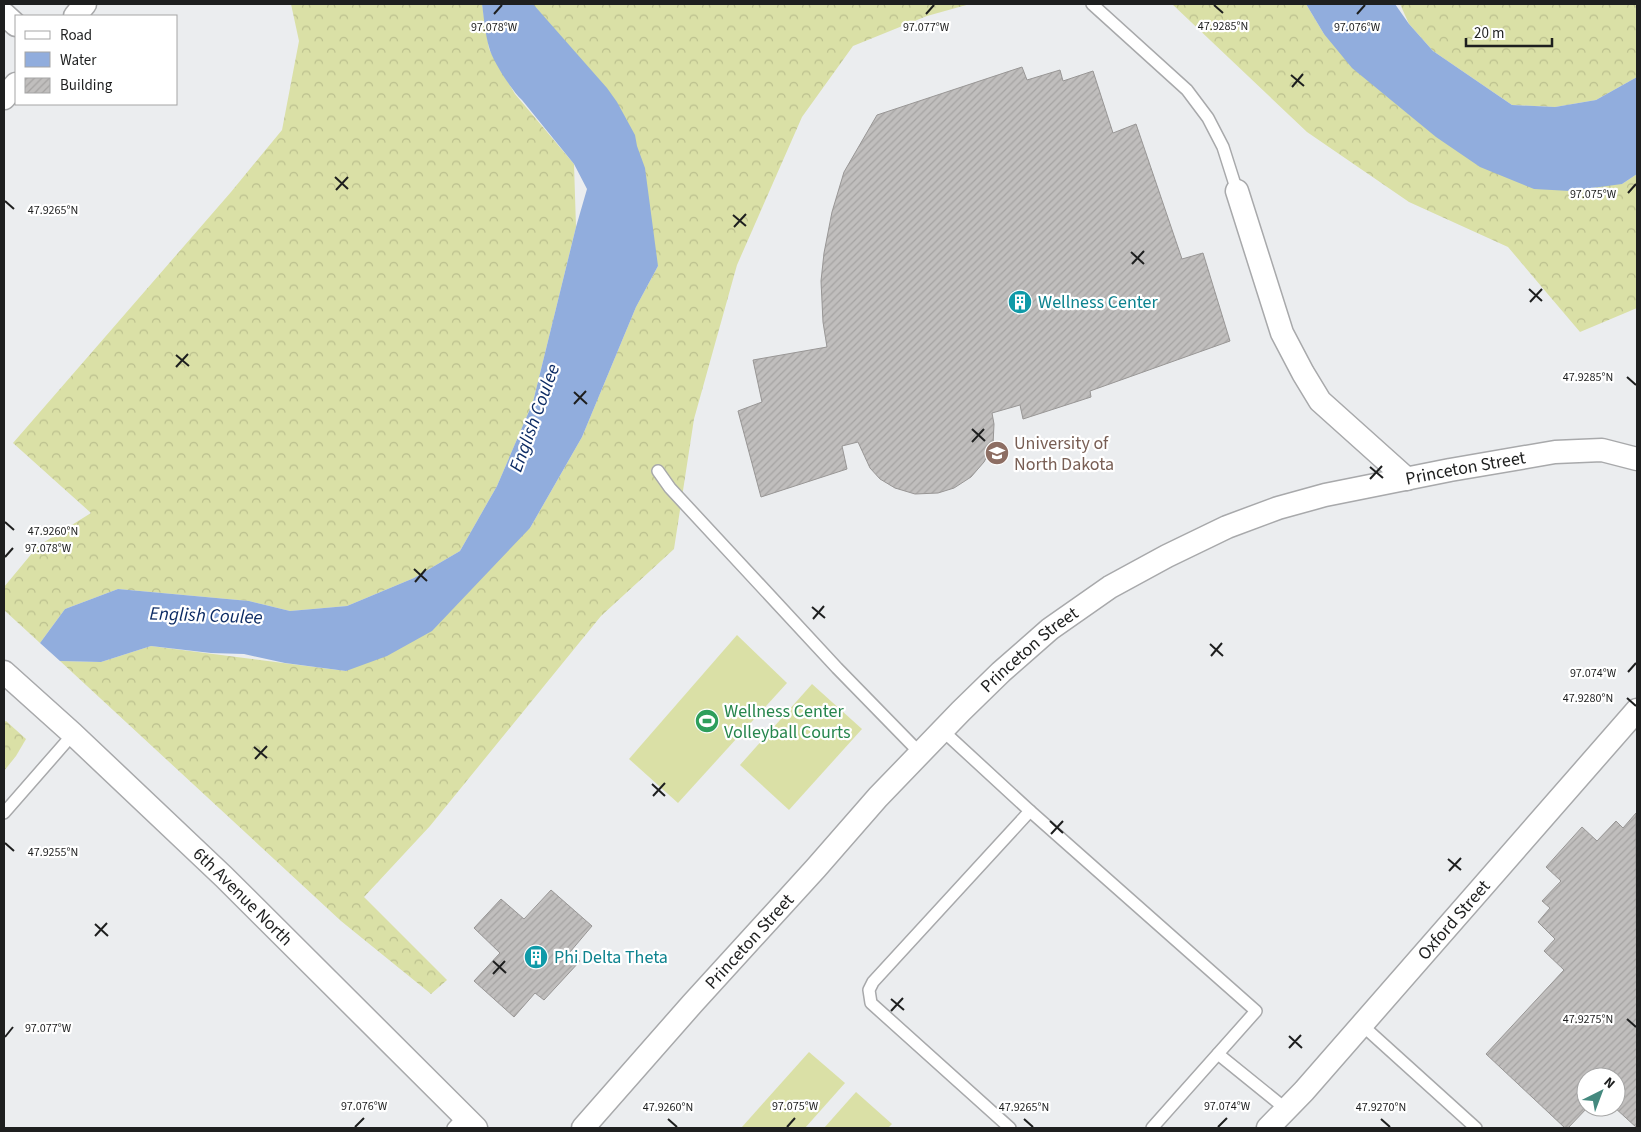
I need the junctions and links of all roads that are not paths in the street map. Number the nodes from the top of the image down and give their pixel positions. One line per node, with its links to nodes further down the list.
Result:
1 (85, 4): 4 (street)
2 (1092, 4): 8 (lane)
3 (4, 14): 5 (street)
4 (76, 15)
5 (15, 24)
6 (15, 85): 7 (street)
7 (4, 98)
8 (1237, 191): 11 (street)
9 (1637, 459): 11 (street, Princeton Street)
10 (658, 471): 16 (lane)
11 (1407, 479): 14 (street, Princeton Street)
12 (4, 672): 15 (street, 6th Avenue North)
13 (1637, 710): 19 (street, Oxford Street)
14 (942, 730): 16 (street, Princeton Street); 17 (lane)
15 (73, 734): 18 (lane); 22 (street, 6th Avenue North)
16 (920, 753): 23 (street, Princeton Street)
17 (1030, 810): 20 (lane); 24 (lane)
18 (4, 813)
19 (1362, 1025): 21 (street, Oxford Street); 27 (lane)
20 (1218, 1054): 21 (lane); 25 (lane)
21 (1286, 1109): 26 (street, Oxford Street)
22 (464, 1124)
23 (583, 1128)
24 (1010, 1128)
25 (1152, 1128)
26 (1268, 1128)
27 (1476, 1128)

